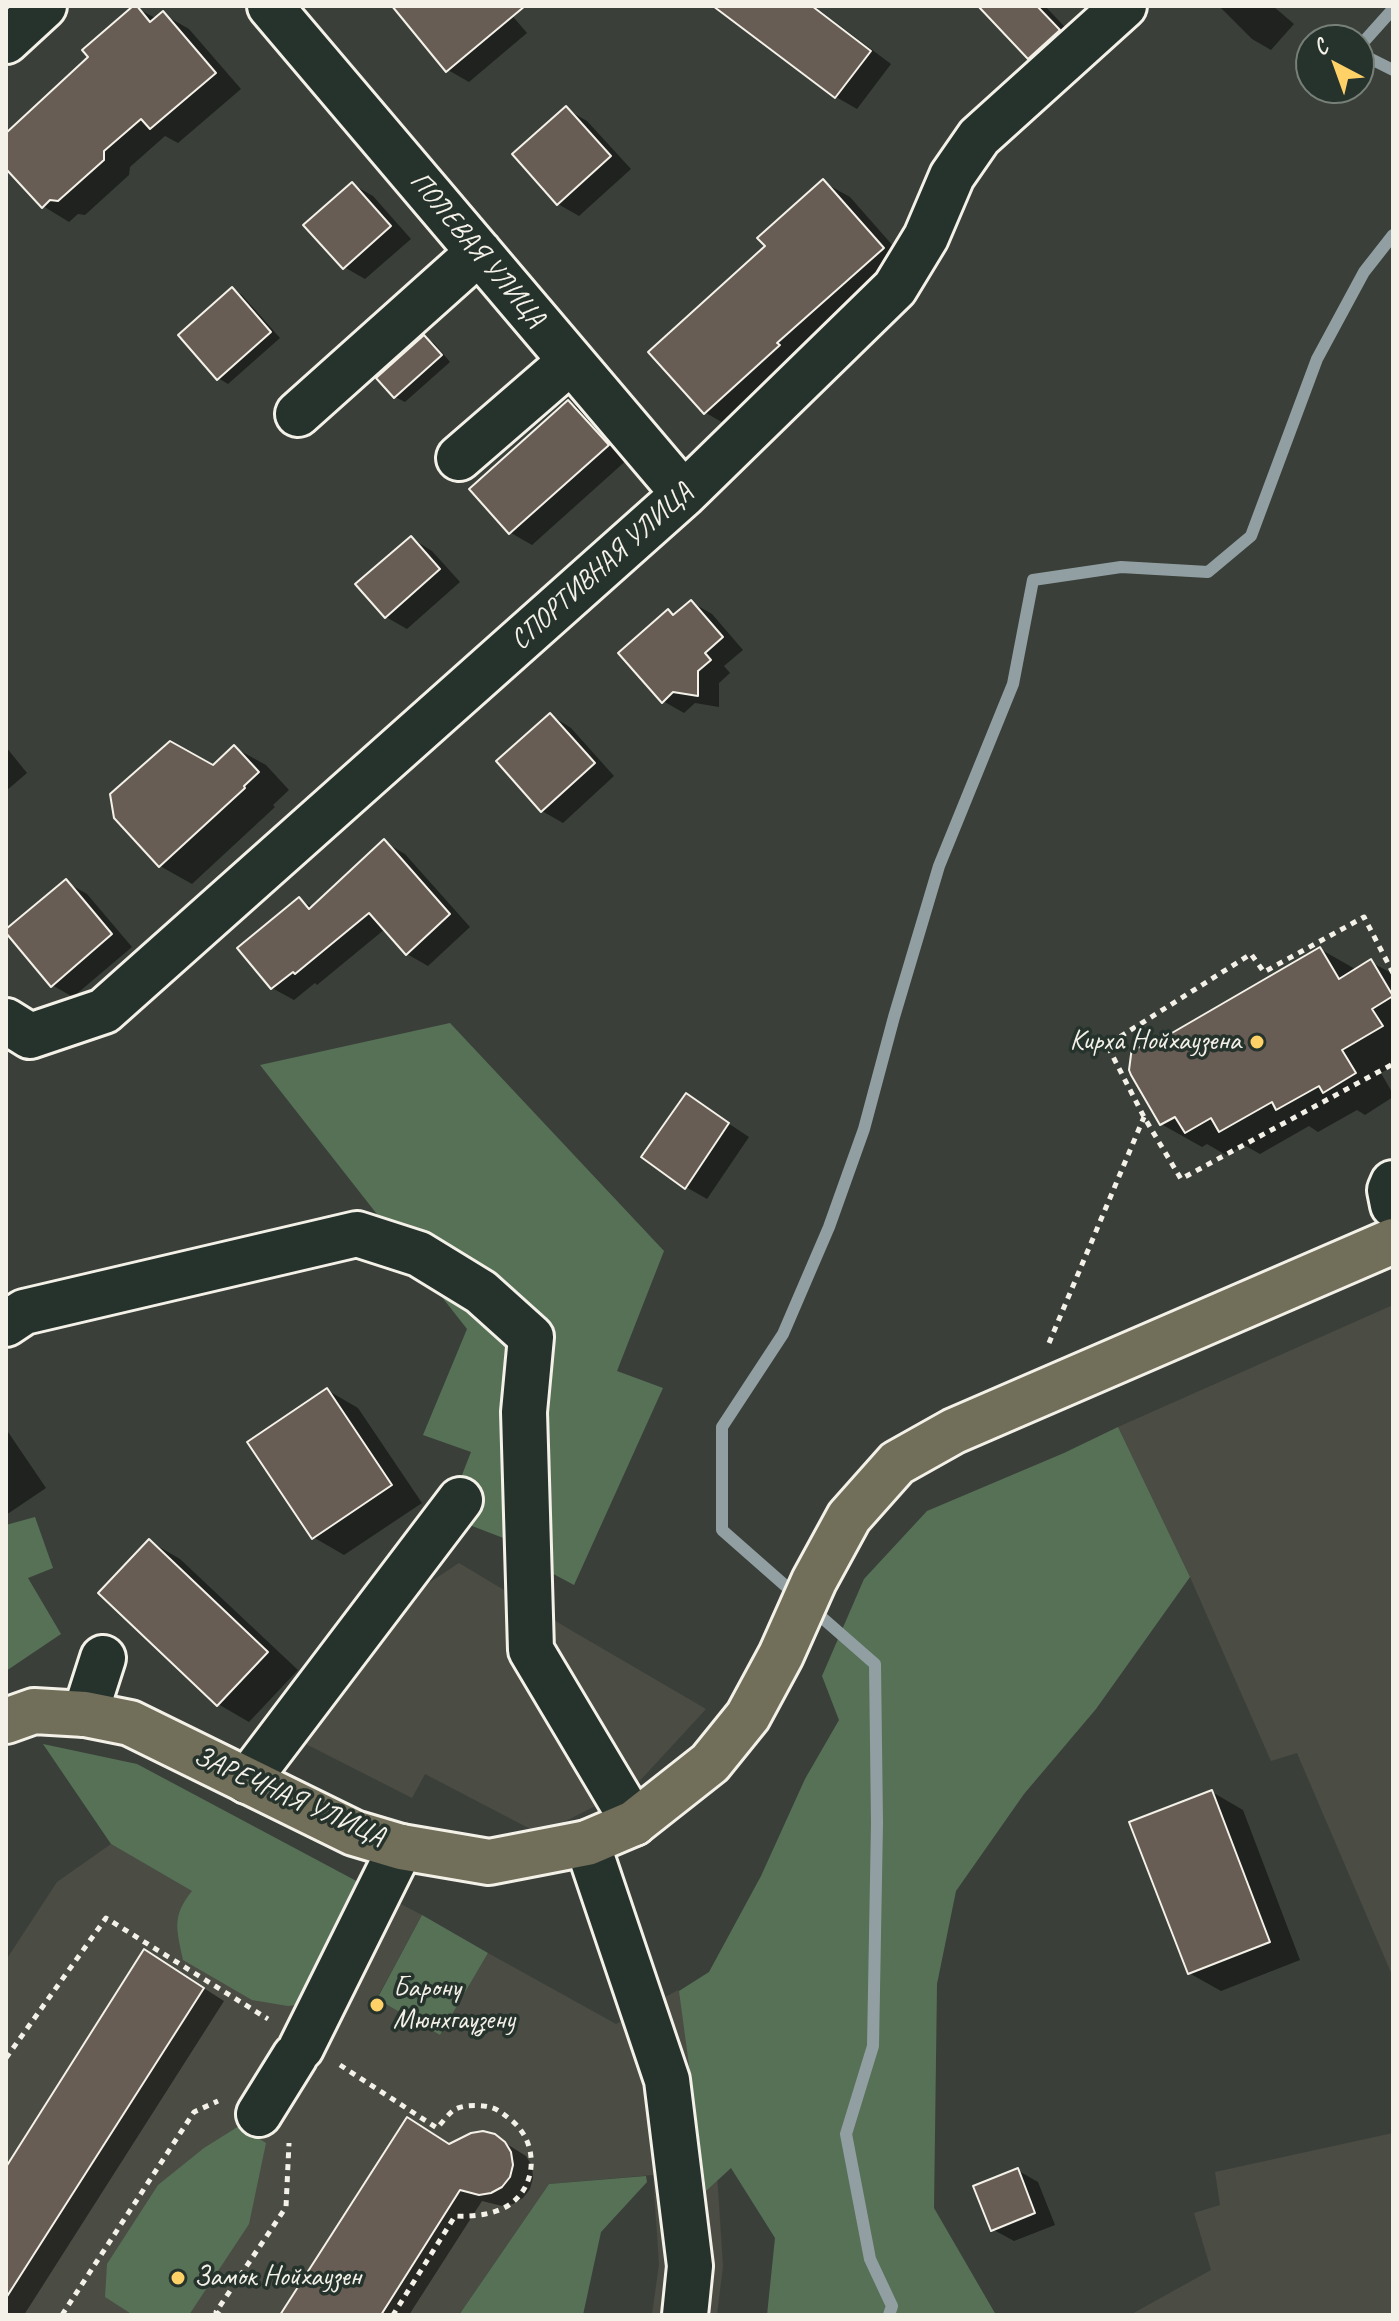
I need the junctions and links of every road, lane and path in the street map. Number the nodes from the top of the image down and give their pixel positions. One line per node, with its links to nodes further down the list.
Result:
1 (44, 6): 4 (street)
2 (270, 6): 5 (street, ПОЛЕВАЯ УЛИЦА)
3 (1124, 6): 9 (street, СПОРТИВНАЯ УЛИЦА)
4 (6, 41)
5 (479, 252): 6 (street, ПОЛЕВАЯ УЛИЦА); 7 (street)
6 (571, 361): 8 (street); 9 (street, ПОЛЕВАЯ УЛИЦА)
7 (298, 414)
8 (459, 458)
9 (684, 494): 11 (street, СПОРТИВНАЯ УЛИЦА)
10 (1393, 973): 13 (path)
11 (6, 1021)
12 (1393, 1064): 13 (path)
13 (1144, 1117): 18 (path)
14 (1393, 1183): 15 (street)
15 (1393, 1205)
16 (1393, 1241): 24 (main road, ЗАРЕЧНАЯ УЛИЦА)
17 (6, 1324): 24 (street)
18 (1048, 1346)
19 (460, 1500): 23 (street)
20 (103, 1658): 21 (street)
21 (85, 1714): 22 (main road, ЗАРЕЧНАЯ УЛИЦА); 23 (main road, ЗАРЕЧНАЯ УЛИЦА)
22 (6, 1721)
23 (247, 1781): 26 (main road, ЗАРЕЧНАЯ УЛИЦА)
24 (634, 1823): 25 (main road, ЗАРЕЧНАЯ УЛИЦА)
25 (587, 1843): 26 (main road, ЗАРЕЧНАЯ УЛИЦА); 33 (street)
26 (401, 1847): 27 (street)
27 (300, 2049): 28 (path); 29 (street); 32 (path)
28 (6, 2058)
29 (259, 2114): 30 (path); 31 (path)
30 (62, 2315)
31 (220, 2315)
32 (393, 2315)
33 (685, 2315)

